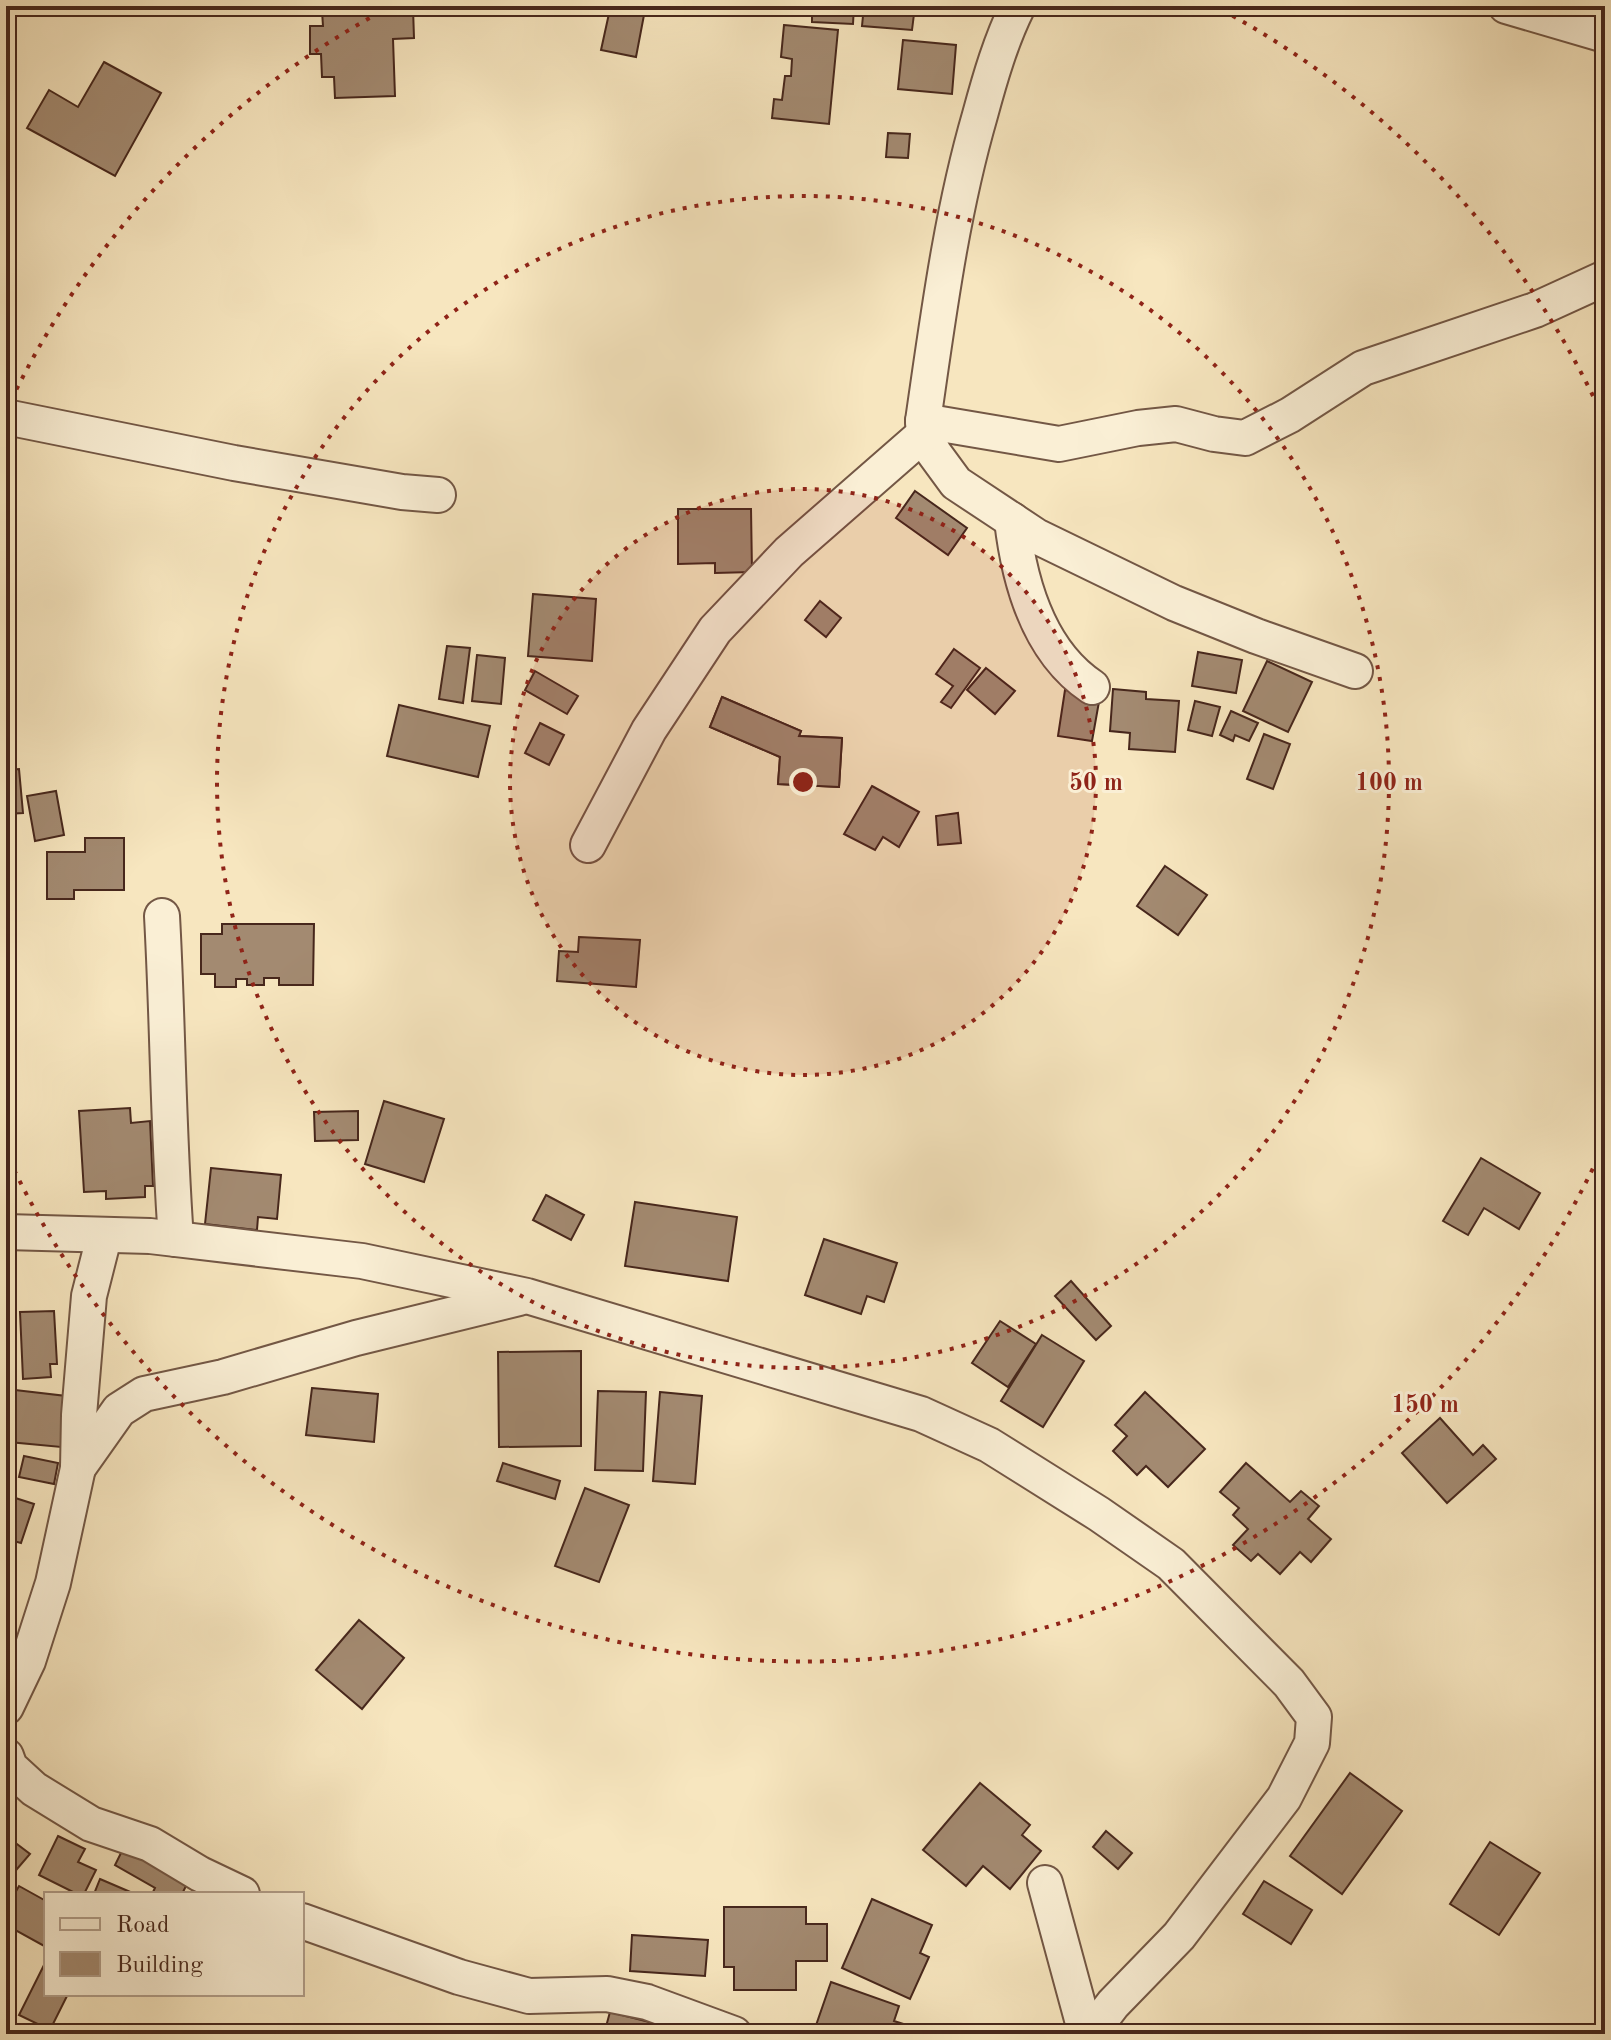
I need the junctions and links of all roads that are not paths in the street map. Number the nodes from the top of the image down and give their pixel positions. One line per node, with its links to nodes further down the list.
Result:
1 (1018, 6): 6 (street)
2 (1506, 6): 3 (street)
3 (1605, 35)
4 (1605, 278): 6 (street)
5 (6, 417): 7 (street)
6 (923, 427): 8 (street); 11 (street)
7 (438, 495)
8 (1012, 520): 9 (street); 10 (street)
9 (1355, 671)
10 (1092, 687)
11 (588, 845)
12 (162, 916): 15 (street)
13 (6, 1232): 14 (street)
14 (104, 1237): 15 (street); 17 (street)
15 (176, 1239): 16 (street)
16 (527, 1296): 17 (street); 24 (street)
17 (78, 1468): 18 (street)
18 (6, 1707)
19 (6, 1756): 21 (street)
20 (1045, 1883): 24 (street)
21 (238, 1892)
22 (304, 1922): 23 (street)
23 (734, 2034)
24 (1088, 2034)

